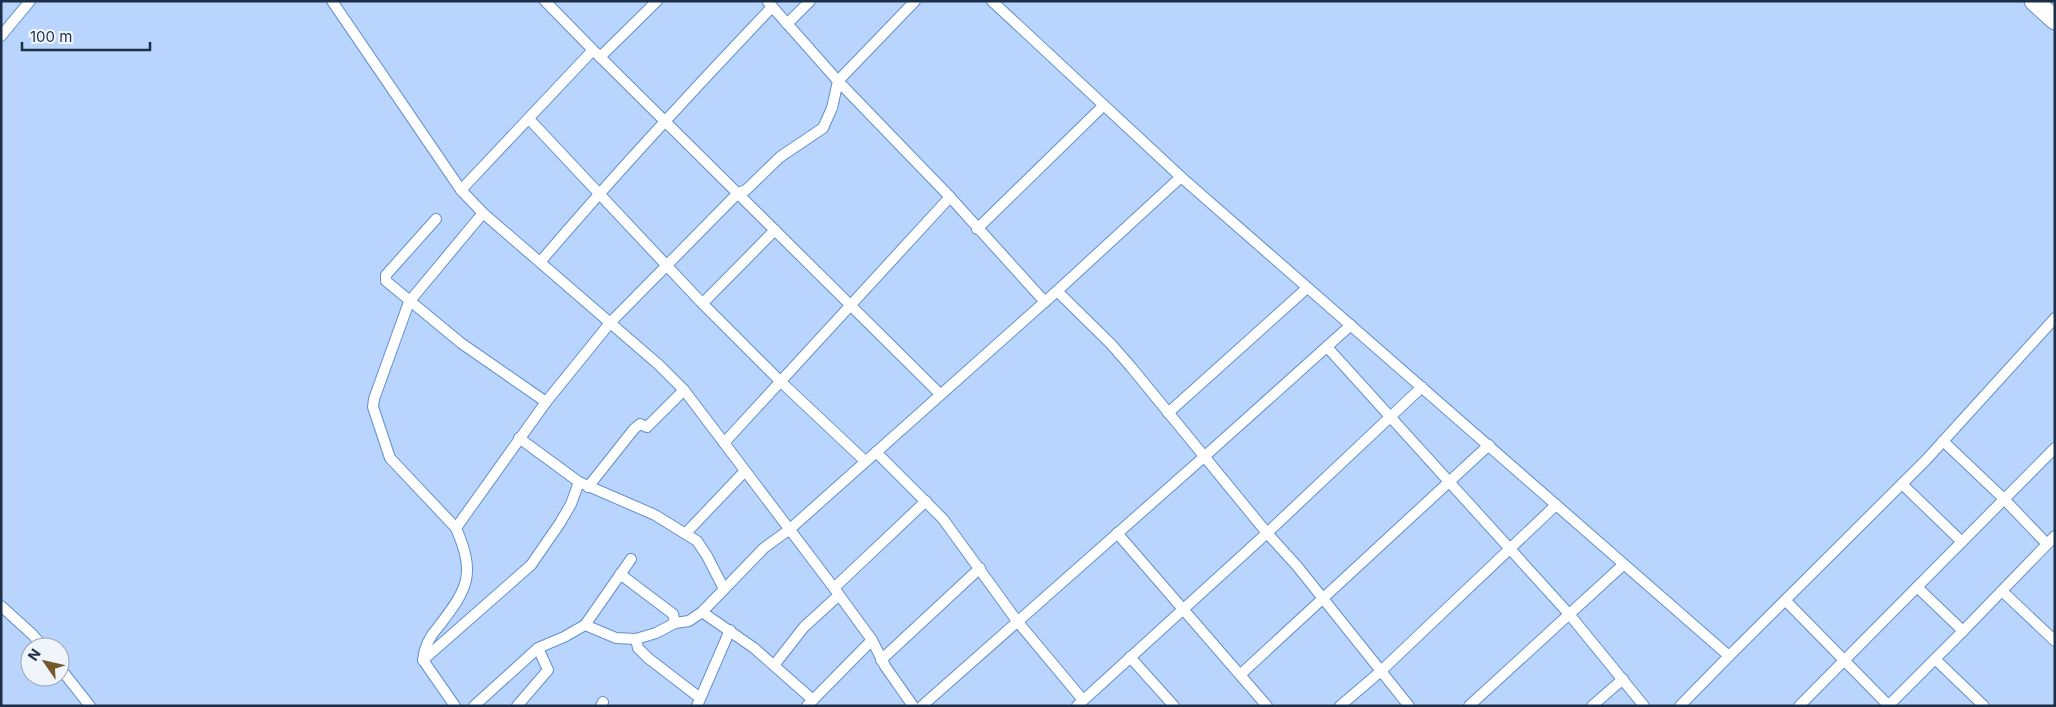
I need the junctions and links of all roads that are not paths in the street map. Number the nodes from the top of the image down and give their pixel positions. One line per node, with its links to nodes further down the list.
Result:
1 (30, 1): 14 (street)
2 (332, 1): 21 (street)
3 (545, 1): 15 (street)
4 (657, 1): 15 (street)
5 (810, 1): 13 (street)
6 (915, 1): 16 (street)
7 (992, 1): 17 (street)
8 (2034, 1): 12 (highway)
9 (2050, 1): 11 (highway)
10 (770, 4): 13 (street); 19 (street)
11 (2055, 6)
12 (2055, 20)
13 (787, 24): 16 (street)
14 (1, 36)
15 (597, 54): 18 (street); 19 (street)
16 (838, 81): 23 (street); 24 (street)
17 (1103, 106): 20 (street); 27 (street)
18 (529, 119): 21 (street); 22 (street)
19 (664, 121): 22 (street); 23 (street)
20 (1181, 177): 31 (street); 32 (street)
21 (461, 190): 25 (street)
22 (599, 193): 29 (street); 30 (street)
23 (738, 193): 28 (street); 30 (street)
24 (950, 197): 27 (street); 36 (street)
25 (483, 213): 29 (street); 33 (street)
26 (436, 219): 33 (street)
27 (977, 229): 34 (street)
28 (775, 230): 35 (street); 36 (street)
29 (541, 262): 38 (street)
30 (667, 265): 35 (street); 38 (street)
31 (1307, 288): 39 (street); 46 (street)
32 (1057, 291): 34 (street); 46 (street)
33 (408, 302): 45 (street); 63 (street)
34 (1045, 302): 44 (street)
35 (703, 303): 41 (street)
36 (850, 304): 41 (street); 44 (street)
37 (2055, 318): 49 (street)
38 (610, 323): 43 (street); 45 (street)
39 (1351, 325): 40 (street); 42 (street)
40 (1327, 347): 47 (street); 54 (street)
41 (780, 381): 50 (street); 55 (street)
42 (1422, 387): 47 (street); 51 (street)
43 (684, 390): 50 (street); 59 (street)
44 (940, 394): 53 (street)
45 (546, 402): 48 (street)
46 (1168, 413): 54 (street)
47 (1391, 416): 57 (street); 67 (street)
48 (520, 438): 59 (street); 63 (street)
49 (1943, 441): 58 (street); 60 (street)
50 (724, 443): 56 (street)
51 (1489, 445): 57 (street); 62 (street)
52 (2055, 448): 60 (street)
53 (876, 452): 55 (street); 61 (street)
54 (1206, 456): 66 (street); 67 (street)
55 (865, 461): 64 (street)
56 (745, 471): 64 (street); 65 (street)
57 (1451, 482): 71 (street); 80 (street)
58 (1902, 484): 69 (street); 81 (street)
59 (583, 485): 65 (street); 101 (street)
60 (2004, 499): 69 (street); 70 (street)
61 (926, 501): 74 (street); 78 (street)
62 (1556, 505): 71 (street); 73 (street)
63 (456, 528): 101 (street)
64 (790, 529): 77 (street); 78 (street)
65 (686, 533): 77 (street)
66 (1117, 533): 83 (street); 86 (street)
67 (1267, 533): 80 (street); 83 (street)
68 (2055, 536): 70 (street)
69 (1962, 542): 76 (street)
70 (2047, 544): 79 (street)
71 (1510, 549): 85 (street); 105 (street)
72 (631, 559): 75 (street)
73 (1623, 565): 85 (street); 98 (street)
74 (980, 568): 86 (street); 102 (street)
75 (620, 574): 87 (street); 88 (street)
76 (1917, 587): 91 (street); 103 (street)
77 (724, 589): 84 (street)
78 (836, 591): 95 (street); 104 (street)
79 (2002, 591): 91 (street); 92 (street)
80 (1323, 598): 105 (street); 106 (street)
81 (1786, 601): 98 (street); 103 (street)
82 (1, 606): 93 (street)
83 (1185, 609): 99 (street); 106 (street)
84 (702, 612): 87 (street); 90 (street)
85 (1569, 614): 107 (street); 122 (street)
86 (1017, 621): 111 (street); 117 (street)
87 (674, 624): 94 (street)
88 (585, 625): 94 (street); 97 (street)
89 (2055, 626): 92 (street)
90 (730, 630): 104 (street); 109 (street)
91 (1963, 631): 100 (street)
92 (2047, 634): 96 (street)
93 (34, 637)
94 (636, 639): 109 (street)
95 (872, 640): 102 (street); 110 (street)
96 (2055, 642)
97 (538, 648): 114 (street); 115 (street)
98 (1729, 656): 125 (street)
99 (1130, 657): 111 (street); 118 (street)
100 (1935, 659): 127 (street); 128 (street)
101 (423, 660): 113 (street)
102 (881, 660): 116 (street)
103 (1845, 661): 126 (street); 127 (street)
104 (774, 664): 110 (street)
105 (1381, 671): 120 (street); 121 (street)
106 (1241, 674): 119 (street)
107 (1623, 679): 123 (street); 124 (street)
108 (70, 681): 112 (street)
109 (699, 702)
110 (810, 703)
111 (1080, 703)
112 (90, 706)
113 (455, 706)
114 (474, 706)
115 (517, 706)
116 (913, 706)
117 (922, 706)
118 (1174, 706)
119 (1267, 706)
120 (1340, 706)
121 (1409, 706)
122 (1469, 706)
123 (1592, 706)
124 (1644, 706)
125 (1680, 706)
126 (1800, 706)
127 (1888, 706)
128 (1984, 706)

